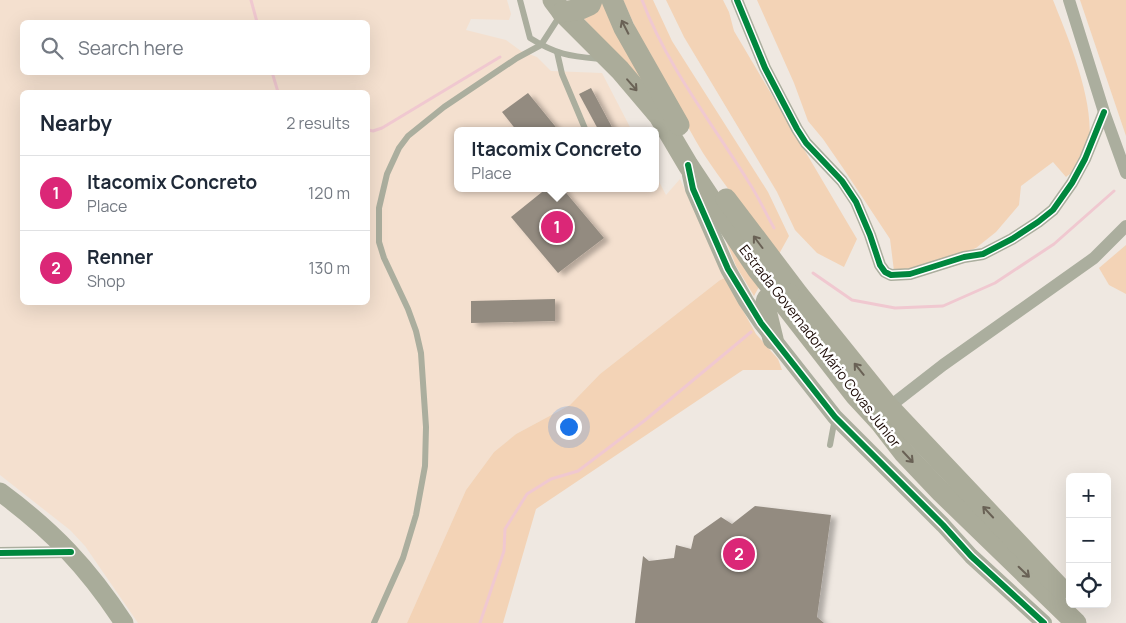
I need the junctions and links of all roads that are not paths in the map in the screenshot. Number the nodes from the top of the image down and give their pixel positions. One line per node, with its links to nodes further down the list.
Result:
1 (520, 0): 7 (lane)
2 (592, 0): 6 (highway)
3 (612, 0): 16 (highway, Estrada Governador Mário Covas Júnior, one-way to 3)
4 (737, 0): 10 (street)
5 (1069, 0): 10 (street)
6 (558, 6): 7 (lane); 9 (highway, Estrada Governador Mário Covas Júnior)
7 (541, 44): 8 (lane); 27 (lane)
8 (557, 52): 9 (lane); 11 (lane)
9 (611, 60): 12 (highway, Estrada Governador Mário Covas Júnior, one-way to 12)
10 (1104, 112): 13 (street)
11 (584, 127)
12 (688, 165): 15 (highway, Estrada Governador Mário Covas Júnior); 17 (street)
13 (1126, 173)
14 (1126, 226): 18 (street)
15 (776, 294): 16 (highway); 17 (highway); 29 (highway, Estrada Governador Mário Covas Júnior, one-way to 29)
16 (808, 306): 18 (highway, Estrada Governador Mário Covas Júnior, one-way to 16)
17 (773, 339): 19 (street)
18 (890, 407): 24 (highway, Estrada Governador Mário Covas Júnior, one-way to 18)
19 (835, 417): 20 (lane); 28 (street)
20 (830, 445)
21 (0, 492): 22 (main road)
22 (71, 552): 23 (street); 26 (main road)
23 (0, 553)
24 (1066, 594)
25 (1080, 608): 30 (highway)
26 (124, 623)
27 (374, 623)
28 (1044, 623)
29 (1076, 623)
30 (1094, 623)

